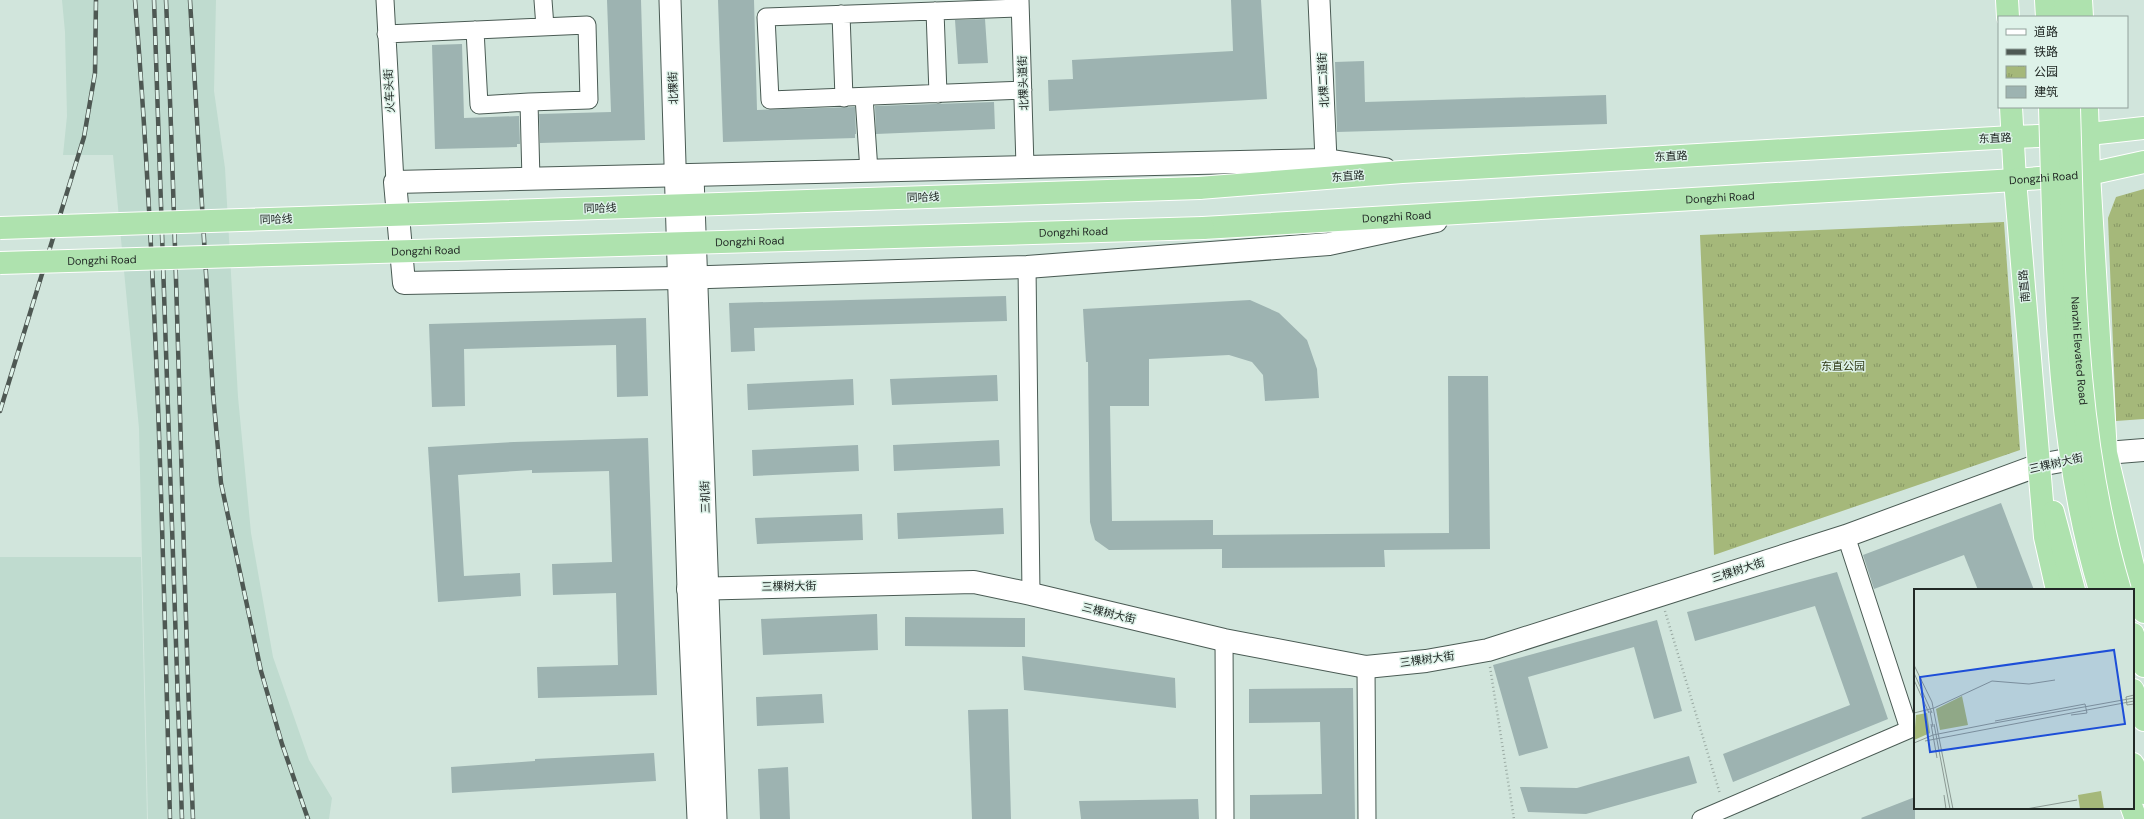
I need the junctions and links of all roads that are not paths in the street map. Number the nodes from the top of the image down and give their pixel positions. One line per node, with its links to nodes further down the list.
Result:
1 (384, 0): 18 (street, 火车头街)
2 (543, 0): 16 (street)
3 (670, 0): 37 (street, 北棵街)
4 (1319, 0): 31 (street, 北棵二道街)
5 (2008, 0): 12 (highway)
6 (2046, 0): 13 (highway)
7 (2065, 0): 14 (highway)
8 (2081, 0): 15 (highway)
9 (1020, 4): 11 (street); 19 (street, 北棵头道街)
10 (850, 9): 11 (street); 22 (street); 22 (street)
11 (935, 11): 20 (street)
12 (2008, 16)
13 (2046, 16)
14 (2066, 16)
15 (2082, 16)
16 (545, 27): 17 (street); 23 (street)
17 (475, 30): 18 (street); 23 (street)
18 (386, 34): 40 (street, 火车头街)
19 (1023, 90): 20 (street); 33 (street, 北棵头道街)
20 (938, 94): 21 (street)
21 (864, 97): 22 (street); 34 (street)
22 (844, 98)
23 (529, 102): 38 (street)
24 (2011, 108): 30 (highway, 南直路)
25 (2050, 108): 55 (highway, Nanzhi Elevated Road, bridge)
26 (2069, 108): 56 (highway, Nanzhi Elevated Road, bridge)
27 (2087, 108): 29 (highway)
28 (2144, 128): 29 (highway, 东直路)
29 (2089, 134): 30 (highway, 东直路); 36 (highway)
30 (2012, 136): 35 (highway, 东直路); 39 (highway, 南直路)
31 (1326, 160): 33 (main road); 35 (main road)
32 (2144, 162): 36 (highway, Dongzhi Road)
33 (1025, 166): 34 (main road)
34 (869, 171): 37 (main road)
35 (1402, 172): 41 (highway, 东直路)
36 (2089, 174): 39 (highway, Dongzhi Road); 48 (highway)
37 (684, 176): 38 (main road); 46 (street, 三机街)
38 (532, 180): 40 (main road)
39 (2015, 180): 42 (highway, Dongzhi Road); 49 (highway, 南直路)
40 (394, 182): 46 (main road)
41 (1199, 188): 43 (highway, 同哈线, bridge)
42 (1470, 213): 44 (highway, Dongzhi Road, bridge); 45 (main road)
43 (0, 228)
44 (0, 263)
45 (1027, 267): 46 (main road); 57 (street)
46 (688, 278): 52 (street, 三机街)
47 (2144, 450): 48 (main road, 三棵树大街)
48 (2106, 453): 49 (main road, 三棵树大街); 51 (highway); 58 (highway)
49 (2040, 465): 50 (main road, 三棵树大街); 53 (highway); 54 (highway)
50 (1846, 536): 62 (main road, 三棵树大街); 65 (street)
51 (2144, 584)
52 (698, 588): 57 (main road, 三棵树大街); 69 (street, 三机街); 70 (street, 三机街)
53 (2058, 589)
54 (2074, 589)
55 (2100, 589)
56 (2120, 589)
57 (1031, 594): 60 (main road, 三棵树大街)
58 (2144, 612)
59 (2134, 637): 61 (highway)
60 (1224, 640): 62 (main road, 三棵树大街); 71 (street)
61 (2144, 666)
62 (1366, 667): 72 (street)
63 (2134, 693): 64 (highway)
64 (2144, 720)
65 (1912, 728): 73 (street)
66 (2134, 767): 67 (highway)
67 (2144, 793)
68 (2132, 809): 74 (highway)
69 (698, 819)
70 (716, 819)
71 (1225, 819)
72 (1368, 819)
73 (1702, 819)
74 (2136, 819)

